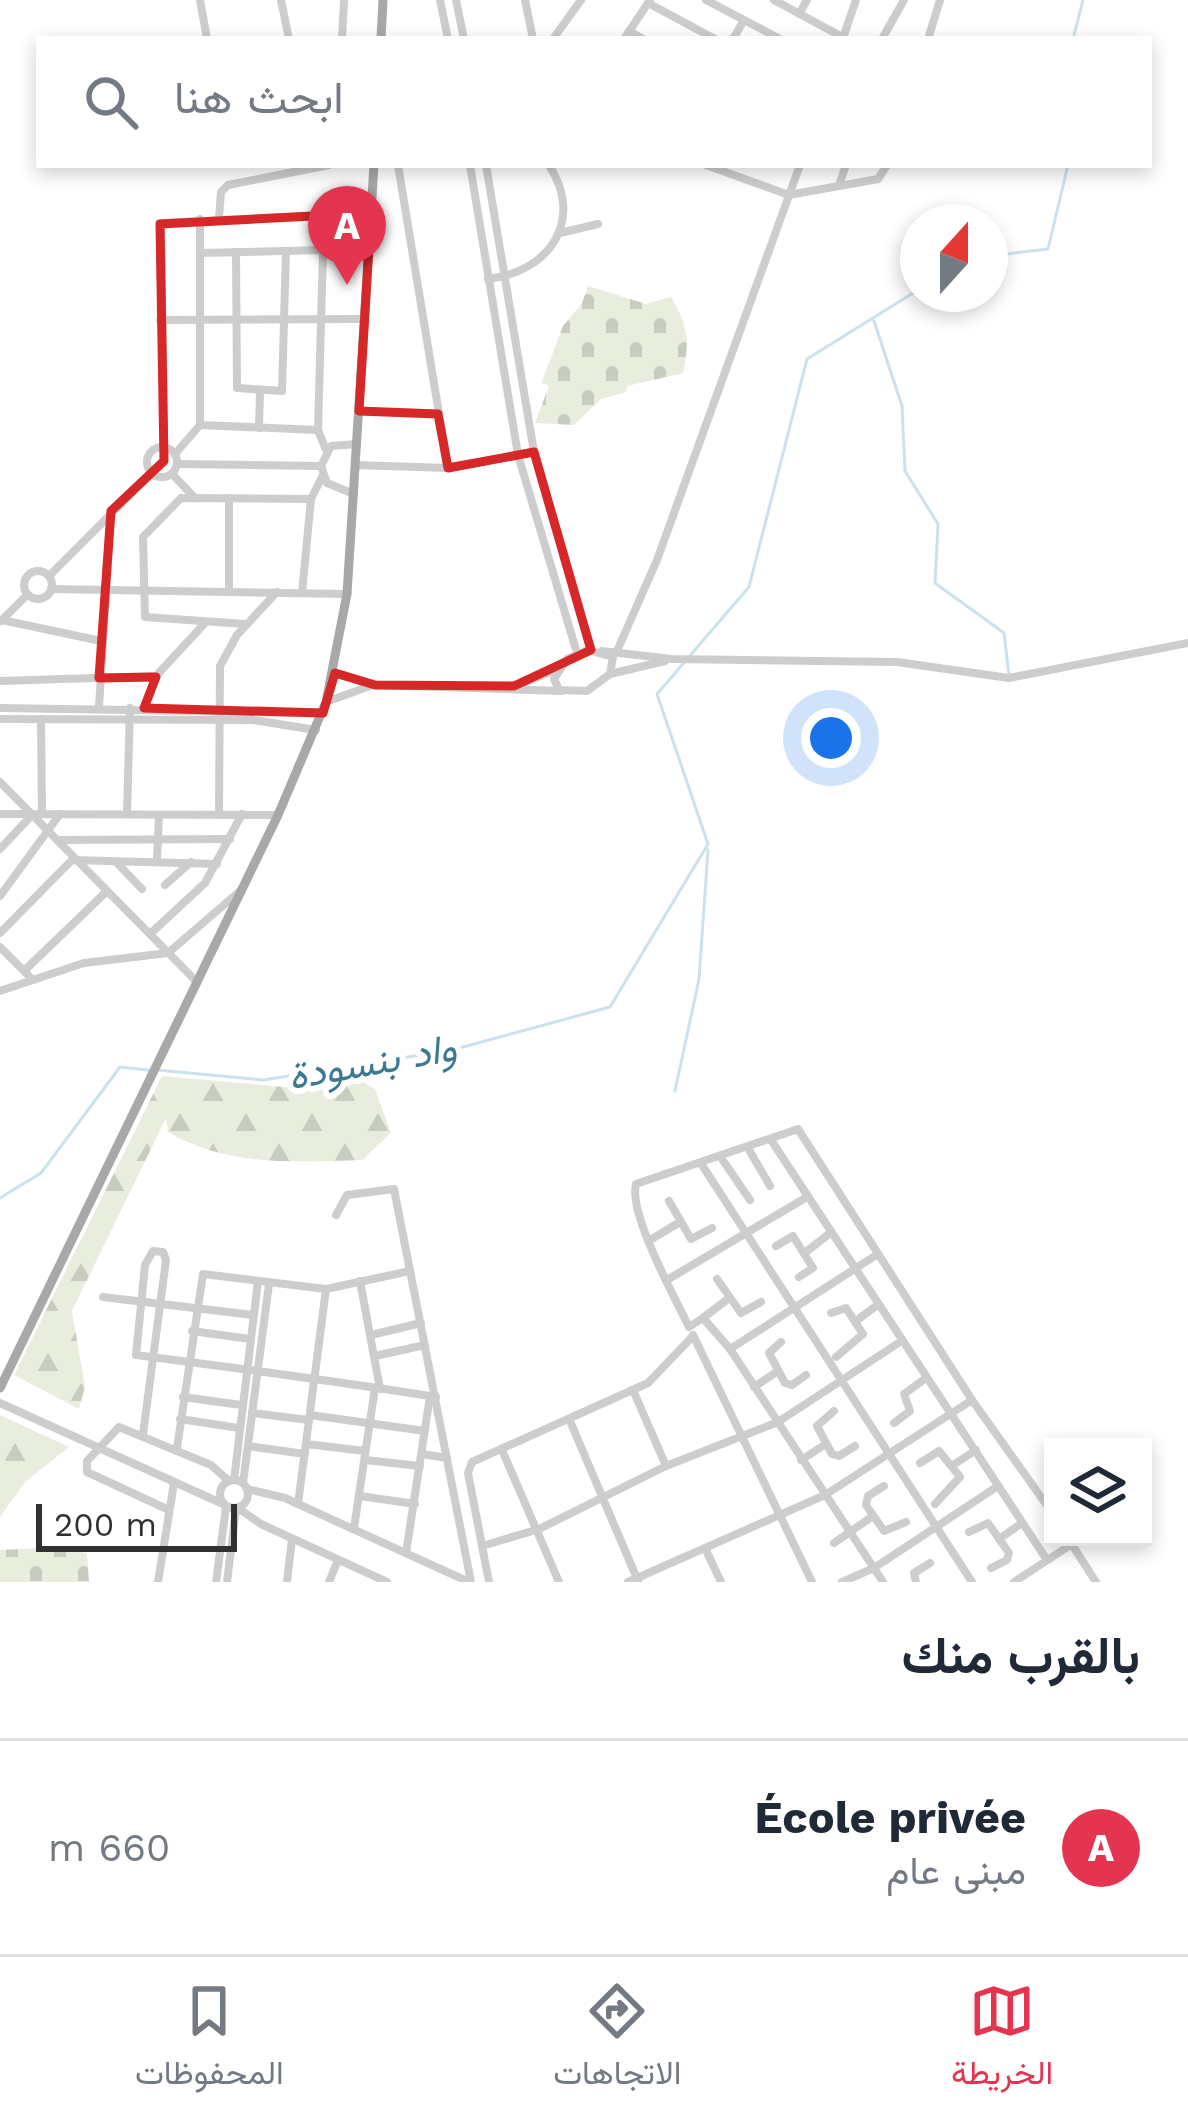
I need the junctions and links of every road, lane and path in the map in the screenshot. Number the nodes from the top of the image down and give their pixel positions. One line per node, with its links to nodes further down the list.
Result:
1 (200, 0): 19 (street)
2 (281, 0): 20 (street)
3 (344, 0): 21 (street)
4 (383, 0): 22 (main road)
5 (440, 0): 23 (street)
6 (456, 0): 24 (street)
7 (525, 0): 25 (street)
8 (580, 0): 26 (street)
9 (706, 0): 17 (street)
10 (775, 0): 16 (street)
11 (807, 0): 16 (street)
12 (856, 0): 31 (street)
13 (904, 0): 32 (street)
14 (940, 0): 33 (street)
15 (649, 2): 18 (street); 27 (street)
16 (800, 14): 30 (street)
17 (744, 20): 28 (street); 29 (street)
18 (627, 35)
19 (206, 36)
20 (288, 36)
21 (341, 36)
22 (381, 36)
23 (447, 36)
24 (463, 36)
25 (532, 36)
26 (556, 36)
27 (710, 36)
28 (736, 36)
29 (774, 36)
30 (840, 36)
31 (845, 36)
32 (884, 36)
33 (929, 36)
34 (314, 168): 49 (street)
35 (374, 168): 46 (main road)
36 (398, 168): 66 (street)
37 (470, 168): 57 (street)
38 (487, 168): 56 (street)
39 (550, 168): 51 (street)
40 (714, 168): 45 (street)
41 (799, 168): 45 (street)
42 (845, 168): 44 (street)
43 (885, 168): 44 (street)
44 (839, 185): 45 (street)
45 (789, 195): 100 (street)
46 (371, 213): 47 (street); 58 (main road)
47 (324, 216): 49 (street); 52 (street)
48 (200, 218): 49 (street); 55 (street); 59 (street)
49 (219, 218)
50 (598, 224): 51 (street)
51 (560, 233): 56 (street)
52 (323, 250): 53 (street); 62 (street)
53 (286, 251): 54 (street); 61 (street)
54 (236, 252): 55 (street); 60 (street)
55 (200, 253): 63 (street)
56 (504, 277): 57 (street); 73 (street)
57 (488, 279): 74 (street)
58 (364, 319): 62 (street); 65 (main road)
59 (160, 320): 63 (street); 71 (street)
60 (237, 320): 61 (street); 63 (street); 64 (street)
61 (285, 320): 62 (street); 64 (street)
62 (322, 320): 69 (street)
63 (201, 321): 67 (street)
64 (260, 391): 68 (street)
65 (359, 411): 66 (street); 70 (main road)
66 (438, 414): 77 (street)
67 (200, 425): 68 (street); 75 (street)
68 (260, 428): 69 (street)
69 (318, 430): 72 (street)
70 (357, 444): 72 (street); 76 (main road)
71 (164, 447): 75 (street); 79 (street)
72 (326, 450): 78 (street)
73 (534, 452): 74 (street); 99 (street)
74 (518, 455): 77 (street); 101 (street)
75 (174, 464): 78 (street); 79 (street); 81 (street)
76 (355, 465): 77 (street); 80 (main road)
77 (448, 468)
78 (321, 471): 80 (street); 83 (street)
79 (152, 473): 84 (street)
80 (354, 494): 92 (main road)
81 (195, 498): 82 (street); 88 (street)
82 (229, 498): 83 (street); 89 (street)
83 (311, 499): 91 (street)
84 (111, 512): 85 (street); 87 (street)
85 (49, 576): 86 (street); 93 (street)
86 (51, 590): 87 (street); 93 (street)
87 (105, 590): 88 (street); 97 (street)
88 (142, 590): 89 (street); 95 (street)
89 (230, 591): 90 (street)
90 (277, 592): 91 (street); 96 (street)
91 (302, 593): 92 (street)
92 (347, 594): 104 (main road)
93 (27, 595): 94 (street)
94 (1, 621): 97 (street)
95 (206, 621): 96 (street); 106 (street)
96 (245, 624): 118 (street)
97 (101, 640): 107 (street)
98 (1188, 643): 102 (street)
99 (597, 651): 100 (street); 101 (street); 105 (street)
100 (616, 652): 102 (street)
101 (577, 653): 103 (street)
102 (672, 659): 105 (street)
103 (559, 668): 110 (street); 111 (street)
104 (334, 672): 109 (street); 117 (main road)
105 (610, 674): 111 (street)
106 (156, 676): 107 (street); 116 (street)
107 (99, 678): 108 (street); 114 (street)
108 (0, 681)
109 (375, 685): 110 (street); 117 (street)
110 (514, 686): 111 (street)
111 (561, 692)
112 (0, 708): 113 (street)
113 (41, 708): 114 (street); 120 (street)
114 (99, 708): 115 (street)
115 (130, 708): 116 (street); 121 (street)
116 (144, 708): 118 (street)
117 (325, 708): 118 (street); 123 (main road)
118 (218, 709): 122 (street)
119 (0, 718): 120 (street)
120 (41, 720): 121 (street); 127 (street)
121 (130, 720): 122 (street); 125 (street)
122 (218, 721): 123 (street); 130 (street)
123 (317, 730): 132 (main road)
124 (0, 782): 127 (street)
125 (127, 813): 128 (street); 129 (street)
126 (0, 814): 127 (street)
127 (34, 814): 128 (street); 133 (street); 136 (street)
128 (60, 814): 133 (street)
129 (159, 814): 130 (street); 134 (street)
130 (219, 814): 131 (street)
131 (242, 814): 132 (street); 135 (street)
132 (278, 815): 143 (main road)
133 (52, 836): 134 (street); 137 (street); 146 (street)
134 (158, 839): 135 (street); 138 (street)
135 (230, 839): 141 (street)
136 (0, 849)
137 (73, 860): 140 (street); 145 (street); 147 (street)
138 (157, 860): 139 (street); 140 (street)
139 (192, 860): 141 (street); 142 (street)
140 (116, 861): 144 (street)
141 (217, 864): 148 (street)
142 (165, 886)
143 (243, 888): 150 (street); 153 (main road)
144 (142, 889)
145 (106, 892): 148 (street); 151 (street)
146 (0, 896)
147 (0, 933)
148 (150, 934): 150 (street)
149 (0, 946): 151 (street)
150 (168, 953): 152 (street); 153 (street)
151 (25, 970): 152 (street)
152 (33, 980): 154 (street)
153 (198, 984): 213 (main road)
154 (0, 991)
155 (771, 1139): 156 (street); 160 (street); 171 (street)
156 (748, 1148): 157 (street); 159 (street)
157 (722, 1159): 158 (street); 161 (street)
158 (702, 1165): 167 (street); 168 (street)
159 (770, 1186)
160 (807, 1197): 166 (street); 167 (street)
161 (750, 1200)
162 (669, 1201): 164 (street)
163 (336, 1215): 173 (street)
164 (680, 1222): 165 (street); 168 (street)
165 (712, 1228)
166 (830, 1234): 170 (street); 172 (street)
167 (747, 1237): 176 (street); 188 (street)
168 (650, 1240): 176 (street)
169 (776, 1246): 170 (street)
170 (807, 1251): 174 (street)
171 (878, 1254): 172 (street); 219 (street)
172 (852, 1270): 186 (street); 188 (street)
173 (410, 1271): 178 (street); 193 (street)
174 (800, 1277)
175 (717, 1279): 182 (street)
176 (667, 1280): 195 (street)
177 (257, 1281): 179 (street); 187 (street); 190 (street)
178 (360, 1281): 180 (street); 196 (street)
179 (269, 1284): 180 (street); 208 (street)
180 (326, 1289): 211 (street)
181 (103, 1298): 183 (street)
182 (729, 1298): 184 (street); 191 (street)
183 (141, 1302): 185 (street); 185 (street); 203 (street)
184 (761, 1302)
185 (162, 1305): 187 (street); 203 (street)
186 (877, 1306): 192 (street); 199 (street)
187 (195, 1309): 190 (street); 194 (street)
188 (794, 1309): 201 (street); 212 (street)
189 (831, 1313): 192 (street)
190 (253, 1315): 197 (street)
191 (703, 1318): 195 (street); 201 (street)
192 (856, 1322): 204 (street)
193 (421, 1323): 196 (street); 200 (street)
194 (192, 1330): 197 (street); 205 (street)
195 (691, 1332): 216 (street); 234 (street)
196 (371, 1335): 202 (street)
197 (250, 1339): 206 (street)
198 (781, 1342): 207 (street)
199 (900, 1342): 210 (street); 212 (street)
200 (425, 1345): 202 (street); 218 (street)
201 (730, 1349): 214 (street)
202 (375, 1356): 215 (street)
203 (155, 1357): 205 (street); 233 (street)
204 (836, 1357)
205 (188, 1362): 206 (street); 217 (street)
206 (246, 1371): 208 (street); 221 (street)
207 (778, 1371): 209 (street); 214 (street)
208 (257, 1372): 211 (street); 223 (street)
209 (806, 1375)
210 (926, 1378): 224 (street); 230 (street)
211 (315, 1380): 215 (street); 225 (street)
212 (843, 1381): 228 (street); 245 (street)
213 (2, 1383)
214 (754, 1387): 228 (street)
215 (378, 1388): 218 (street); 229 (street)
216 (633, 1390): 227 (street); 250 (street)
217 (183, 1397): 221 (street); 226 (street)
218 (433, 1397): 232 (street); 246 (street)
219 (972, 1400): 224 (street); 259 (street)
220 (0, 1403): 238 (street)
221 (242, 1405): 231 (street)
222 (834, 1412): 235 (street)
223 (252, 1413): 225 (street); 236 (street)
224 (950, 1415): 242 (street); 245 (street)
225 (310, 1417): 229 (street); 240 (street)
226 (180, 1419): 231 (street); 239 (street)
227 (570, 1421): 241 (street); 258 (street)
228 (778, 1422): 234 (street); 247 (street)
229 (370, 1423): 232 (street); 244 (street)
230 (894, 1423)
231 (239, 1428): 252 (street)
232 (425, 1431): 243 (street)
233 (143, 1434): 238 (street); 239 (street)
234 (746, 1436): 250 (street); 265 (street)
235 (826, 1444): 237 (street); 247 (street)
236 (248, 1446): 240 (street); 252 (street)
237 (855, 1446)
238 (96, 1448): 253 (street); 264 (street)
239 (177, 1448): 252 (street)
240 (306, 1449): 244 (street); 260 (street)
241 (502, 1450): 271 (street); 277 (street)
242 (976, 1450): 251 (street); 255 (street)
243 (422, 1454): 246 (street); 249 (street)
244 (365, 1455): 249 (street); 257 (street)
245 (890, 1455): 256 (street); 269 (street)
246 (447, 1458): 294 (street)
247 (801, 1460): 256 (street)
248 (920, 1463): 251 (street)
249 (420, 1466): 261 (street)
250 (666, 1466): 258 (street)
251 (952, 1466): 262 (street)
252 (238, 1483): 260 (street); 263 (street); 263 (street)
253 (175, 1484): 263 (street); 264 (street)
254 (884, 1486): 266 (street)
255 (998, 1486): 268 (street); 269 (street)
256 (825, 1495): 265 (street); 272 (street)
257 (360, 1496): 261 (street); 270 (street)
258 (602, 1499): 271 (street); 287 (street)
259 (1044, 1501)
260 (298, 1504): 270 (street)
261 (415, 1504): 281 (street)
262 (935, 1504)
263 (231, 1507): 274 (street); 289 (street); 290 (street)
264 (169, 1510): 288 (street)
265 (783, 1514): 280 (street); 298 (street)
266 (873, 1516): 267 (street); 272 (street)
267 (906, 1522)
268 (1022, 1523): 275 (street); 283 (street)
269 (936, 1526): 285 (street); 302 (street)
270 (354, 1528): 281 (street)
271 (539, 1529): 277 (street); 296 (street)
272 (851, 1532): 276 (street); 285 (street)
273 (969, 1532): 275 (street)
274 (292, 1539): 282 (street); 291 (street)
275 (999, 1539): 286 (street)
276 (834, 1543)
277 (482, 1546): 295 (street)
278 (1063, 1546): 283 (street)
279 (1074, 1546): 304 (street)
280 (705, 1548): 287 (street); 297 (street)
281 (406, 1552): 294 (street)
282 (338, 1560): 292 (street); 293 (street)
283 (1047, 1560): 303 (street)
284 (930, 1563): 301 (street)
285 (874, 1568): 299 (street); 300 (street)
286 (991, 1568)
287 (635, 1580)
288 (158, 1582)
289 (216, 1582)
290 (227, 1582)
291 (287, 1582)
292 (329, 1582)
293 (387, 1582)
294 (470, 1582)
295 (489, 1582)
296 (559, 1582)
297 (721, 1582)
298 (812, 1582)
299 (842, 1582)
300 (883, 1582)
301 (916, 1582)
302 (972, 1582)
303 (1014, 1582)
304 (1096, 1582)

